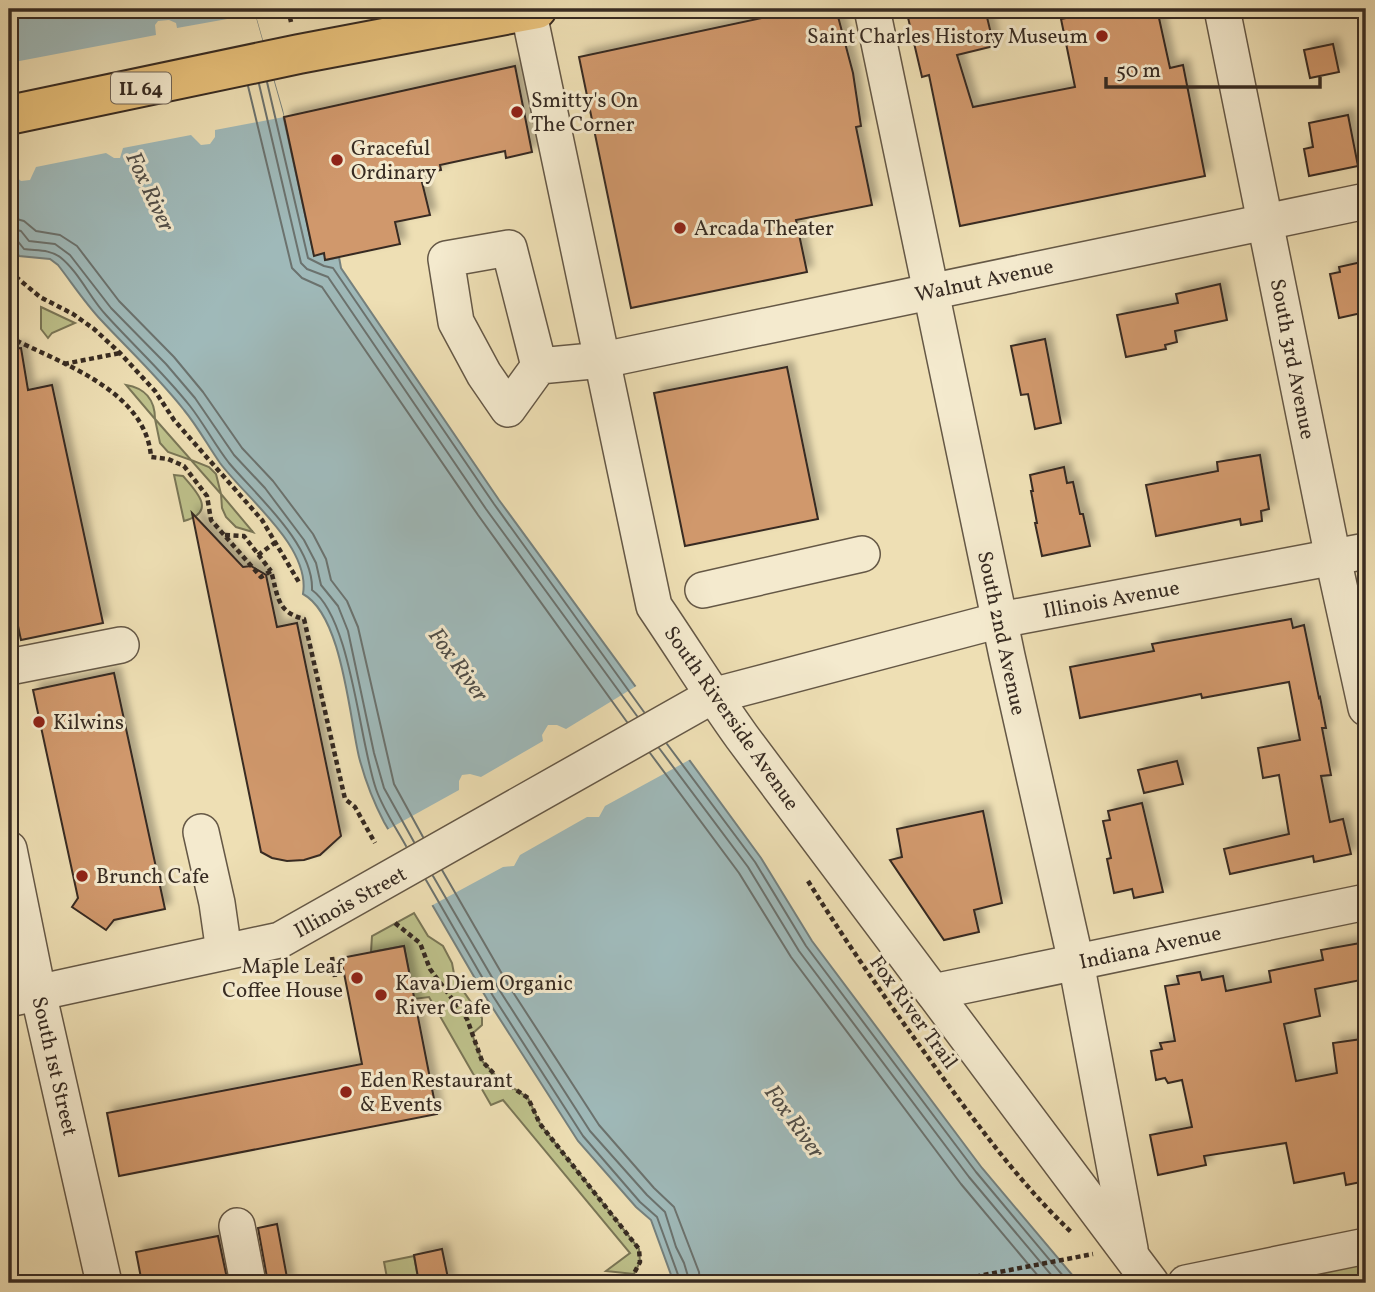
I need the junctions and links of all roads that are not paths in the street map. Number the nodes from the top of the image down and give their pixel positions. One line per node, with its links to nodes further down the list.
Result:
1 (532, 9): 4 (main road, IL 64); 8 (street, South Riverside Avenue)
2 (872, 9): 7 (street, South 2nd Avenue)
3 (1222, 9): 6 (street, South 3rd Avenue)
4 (9, 115)
5 (1366, 201): 6 (street, Walnut Avenue)
6 (1265, 221): 7 (street, Walnut Avenue); 12 (street, South 3rd Avenue)
7 (930, 291): 8 (street, Walnut Avenue); 14 (street, South 2nd Avenue)
8 (603, 360): 9 (street, Walnut Avenue); 17 (street, South Riverside Avenue)
9 (539, 366)
10 (1366, 551): 12 (street, Illinois Avenue)
11 (862, 554): 13 (street)
12 (1333, 558): 14 (street, Illinois Avenue); 18 (street, South 3rd Avenue)
13 (703, 590)
14 (1000, 620): 17 (street, Illinois Avenue); 24 (street, South 2nd Avenue)
15 (121, 645): 16 (street)
16 (9, 667)
17 (712, 696): 19 (street, Illinois Avenue); 25 (street, South Riverside Avenue)
18 (1366, 708)
19 (660, 725): 23 (street, Illinois Street)
20 (201, 832): 23 (street)
21 (9, 849): 26 (street, South 1st Street)
22 (1366, 902): 24 (street, Indiana Avenue)
23 (224, 952): 26 (street, Illinois Street)
24 (1076, 962): 25 (street, Indiana Avenue); 29 (street, South 2nd Avenue)
25 (933, 992): 29 (street, South Riverside Avenue)
26 (24, 995): 30 (street, South 1st Street)
27 (237, 1226): 31 (street)
28 (1366, 1246): 32 (street)
29 (1127, 1268)
30 (104, 1283)
31 (248, 1283)
32 (1186, 1283)

